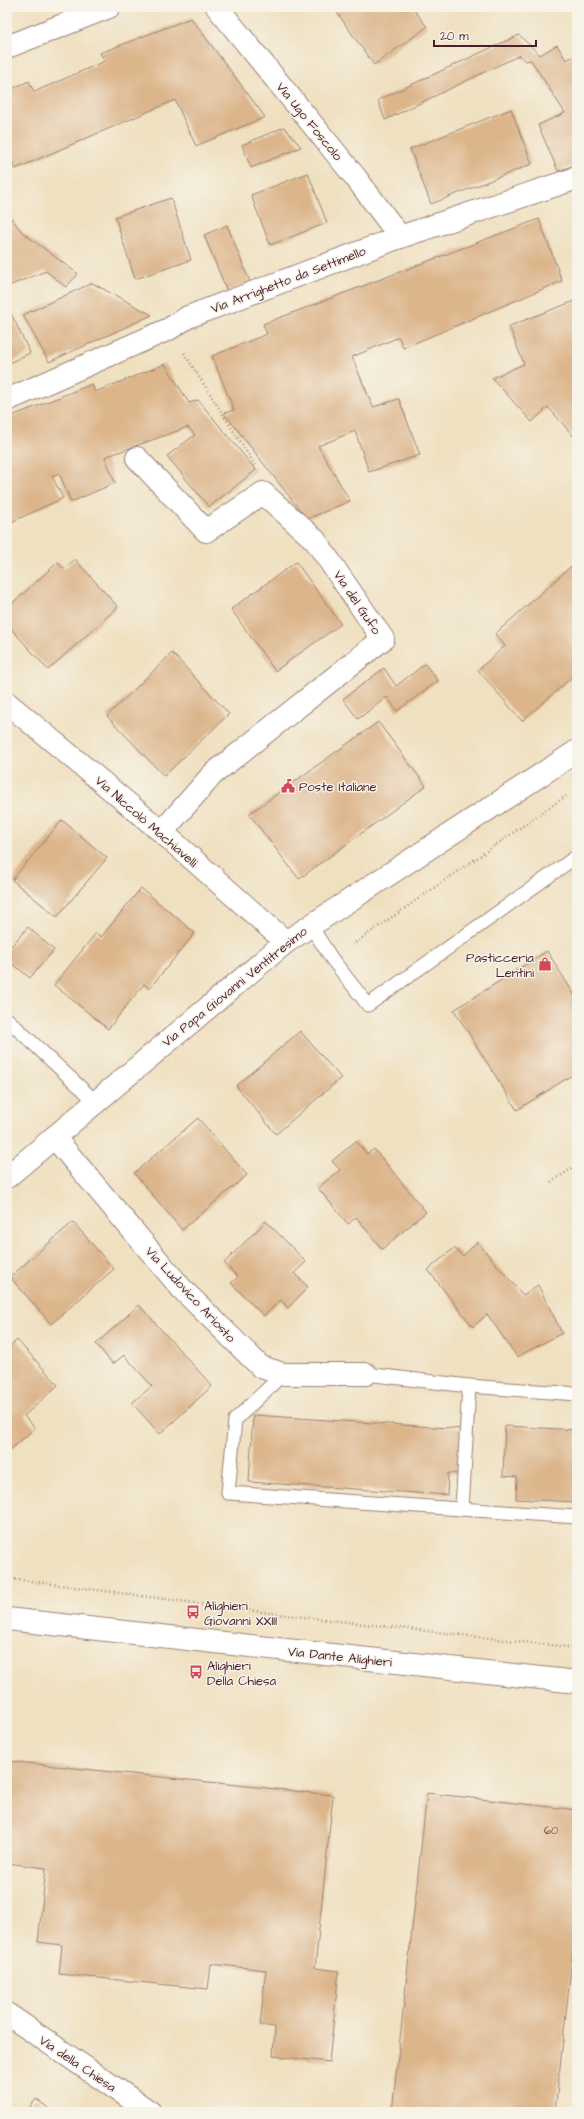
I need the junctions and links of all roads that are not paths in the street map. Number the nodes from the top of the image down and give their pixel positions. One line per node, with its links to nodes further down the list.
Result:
1 (109, 7): 3 (street)
2 (217, 7): 5 (street, Via Ugo Foscolo)
3 (7, 47)
4 (577, 178): 5 (street, Via Arrighetto da Settimello)
5 (400, 237): 6 (street, Via Arrighetto da Settimello)
6 (7, 400)
7 (137, 458): 10 (street, Via del Gufo)
8 (7, 702): 10 (street, Via Niccolò Machiavelli)
9 (577, 751): 12 (street, Via Papa Giovanni Ventitresimo)
10 (162, 832): 13 (street, Via Niccolò Machiavelli)
11 (577, 856): 12 (lane)
12 (310, 924): 13 (street, Via Papa Giovanni Ventitresimo)
13 (286, 942): 15 (street, Via Papa Giovanni Ventitresimo)
14 (7, 1019): 15 (lane)
15 (96, 1102): 16 (street, Via Papa Giovanni Ventitresimo)
16 (54, 1137): 17 (street, Via Papa Giovanni Ventitresimo); 18 (street, Via Ludovico Ariosto)
17 (7, 1177)
18 (283, 1374): 19 (street, Via Ludovico Ariosto); 22 (lane)
19 (366, 1374): 20 (lane)
20 (469, 1386): 21 (lane); 22 (lane)
21 (577, 1394)
22 (462, 1509): 23 (lane)
23 (577, 1517)
24 (7, 1619): 25 (street, Via Dante Alighieri)
25 (577, 1682)
26 (7, 2014): 27 (street, Via della Chiesa)
27 (150, 2112)

